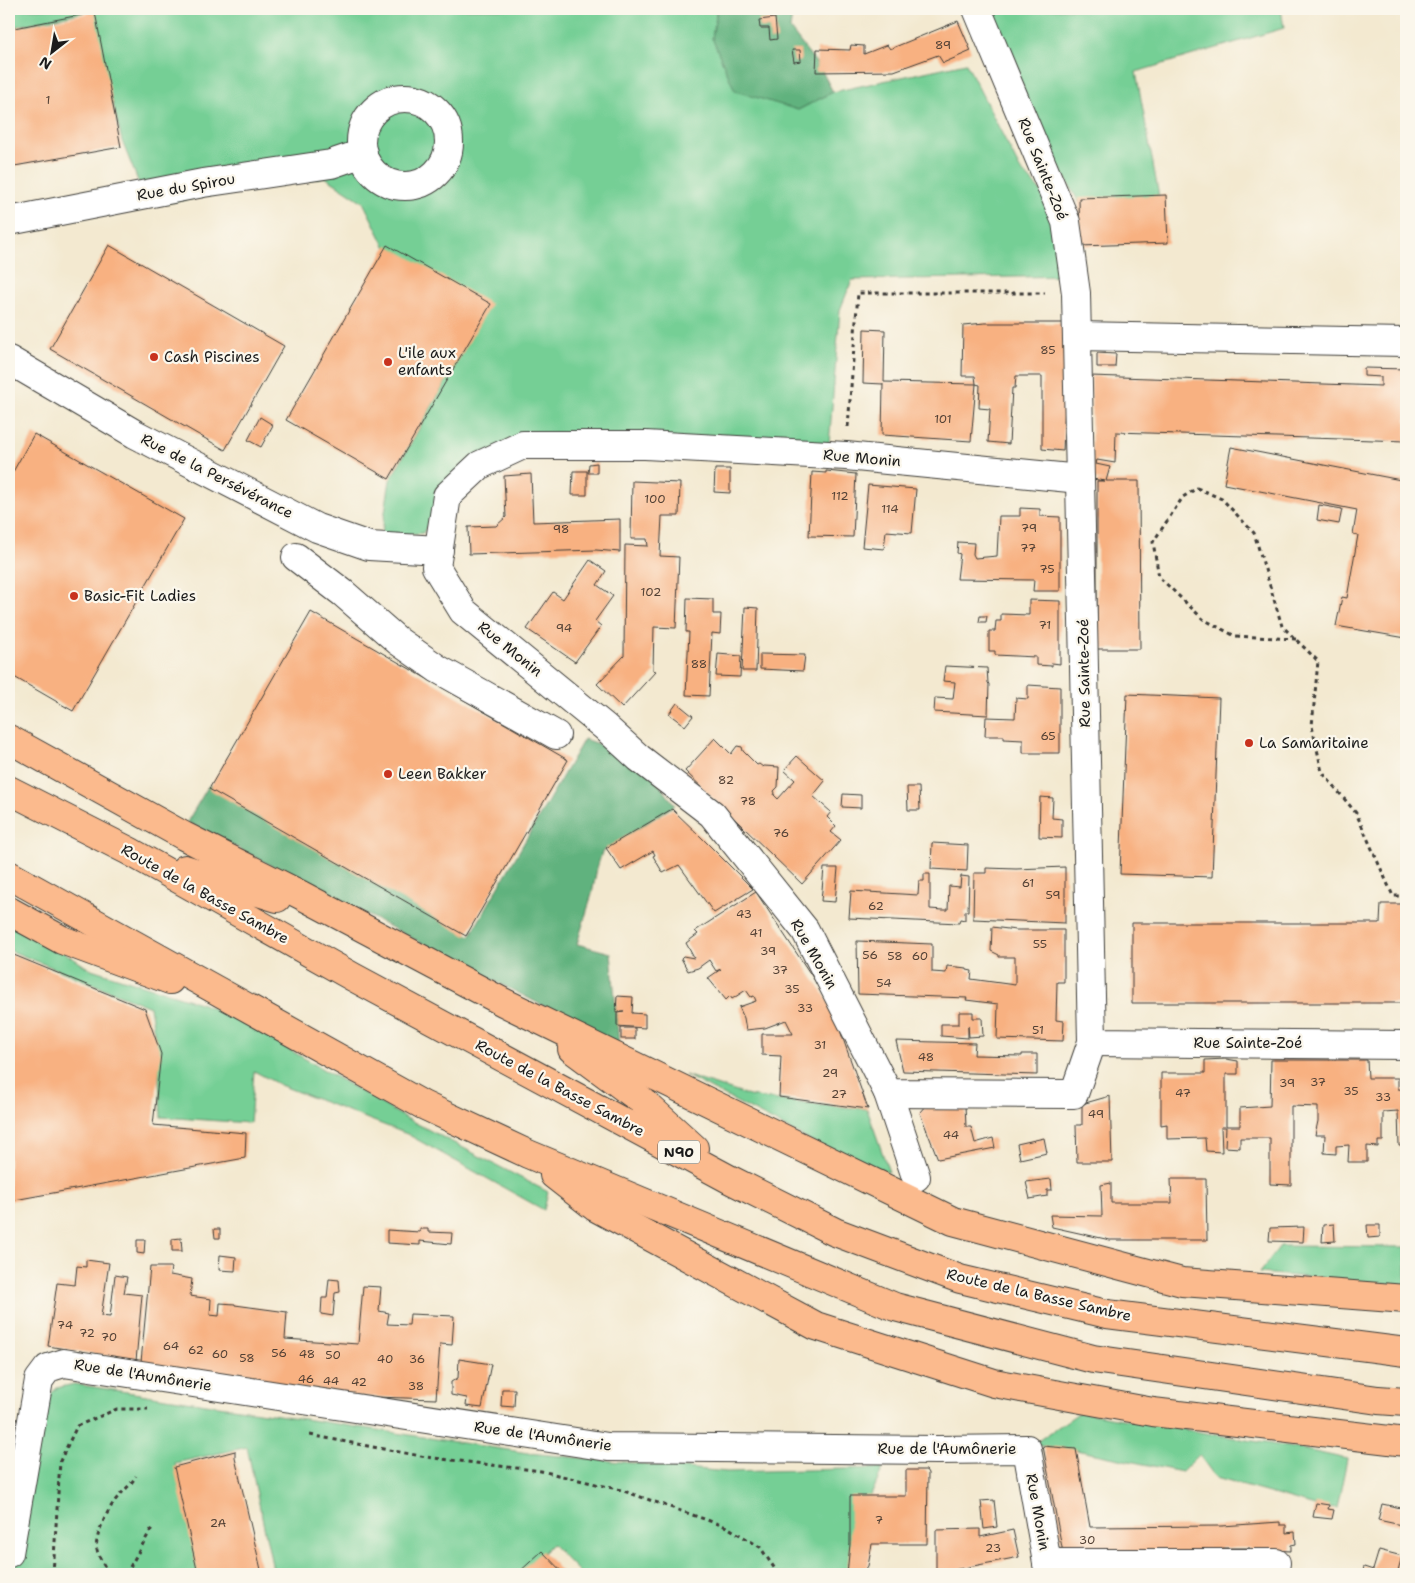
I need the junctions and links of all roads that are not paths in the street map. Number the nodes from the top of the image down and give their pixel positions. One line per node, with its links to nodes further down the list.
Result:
1 (977, 9): 4 (street, Rue Sainte-Zoé)
2 (363, 154): 3 (street, Rue du Spirou)
3 (9, 221)
4 (1077, 336): 5 (street); 7 (street, Rue Sainte-Zoé)
5 (1406, 342)
6 (9, 360): 8 (street, Rue de la Persévérance)
7 (1080, 479): 8 (street, Rue Monin); 19 (street, Rue Sainte-Zoé)
8 (439, 550): 21 (street, Rue Monin)
9 (296, 557): 10 (street)
10 (556, 735)
11 (9, 739): 16 (highway)
12 (9, 790): 13 (highway, Route de la Basse Sambre / N90)
13 (129, 851): 16 (highway); 24 (highway, Route de la Basse Sambre / N90)
14 (9, 875): 18 (highway)
15 (9, 911): 18 (highway)
16 (366, 929): 17 (highway)
17 (520, 1010): 24 (highway); 25 (highway)
18 (257, 1012): 22 (highway)
19 (1092, 1042): 20 (street, Rue Sainte-Zoé); 21 (street)
20 (1406, 1045)
21 (888, 1093): 23 (street, Rue Monin)
22 (528, 1154): 27 (highway); 28 (highway)
23 (916, 1177)
24 (729, 1179): 26 (highway, Route de la Basse Sambre / N90)
25 (1406, 1299)
26 (1406, 1352)
27 (1406, 1402)
28 (1406, 1442)
29 (1027, 1449): 30 (street, Rue de l'Aumônerie); 32 (street, Rue Monin)
30 (9, 1553)
31 (1276, 1563): 32 (street)
32 (1048, 1568)

